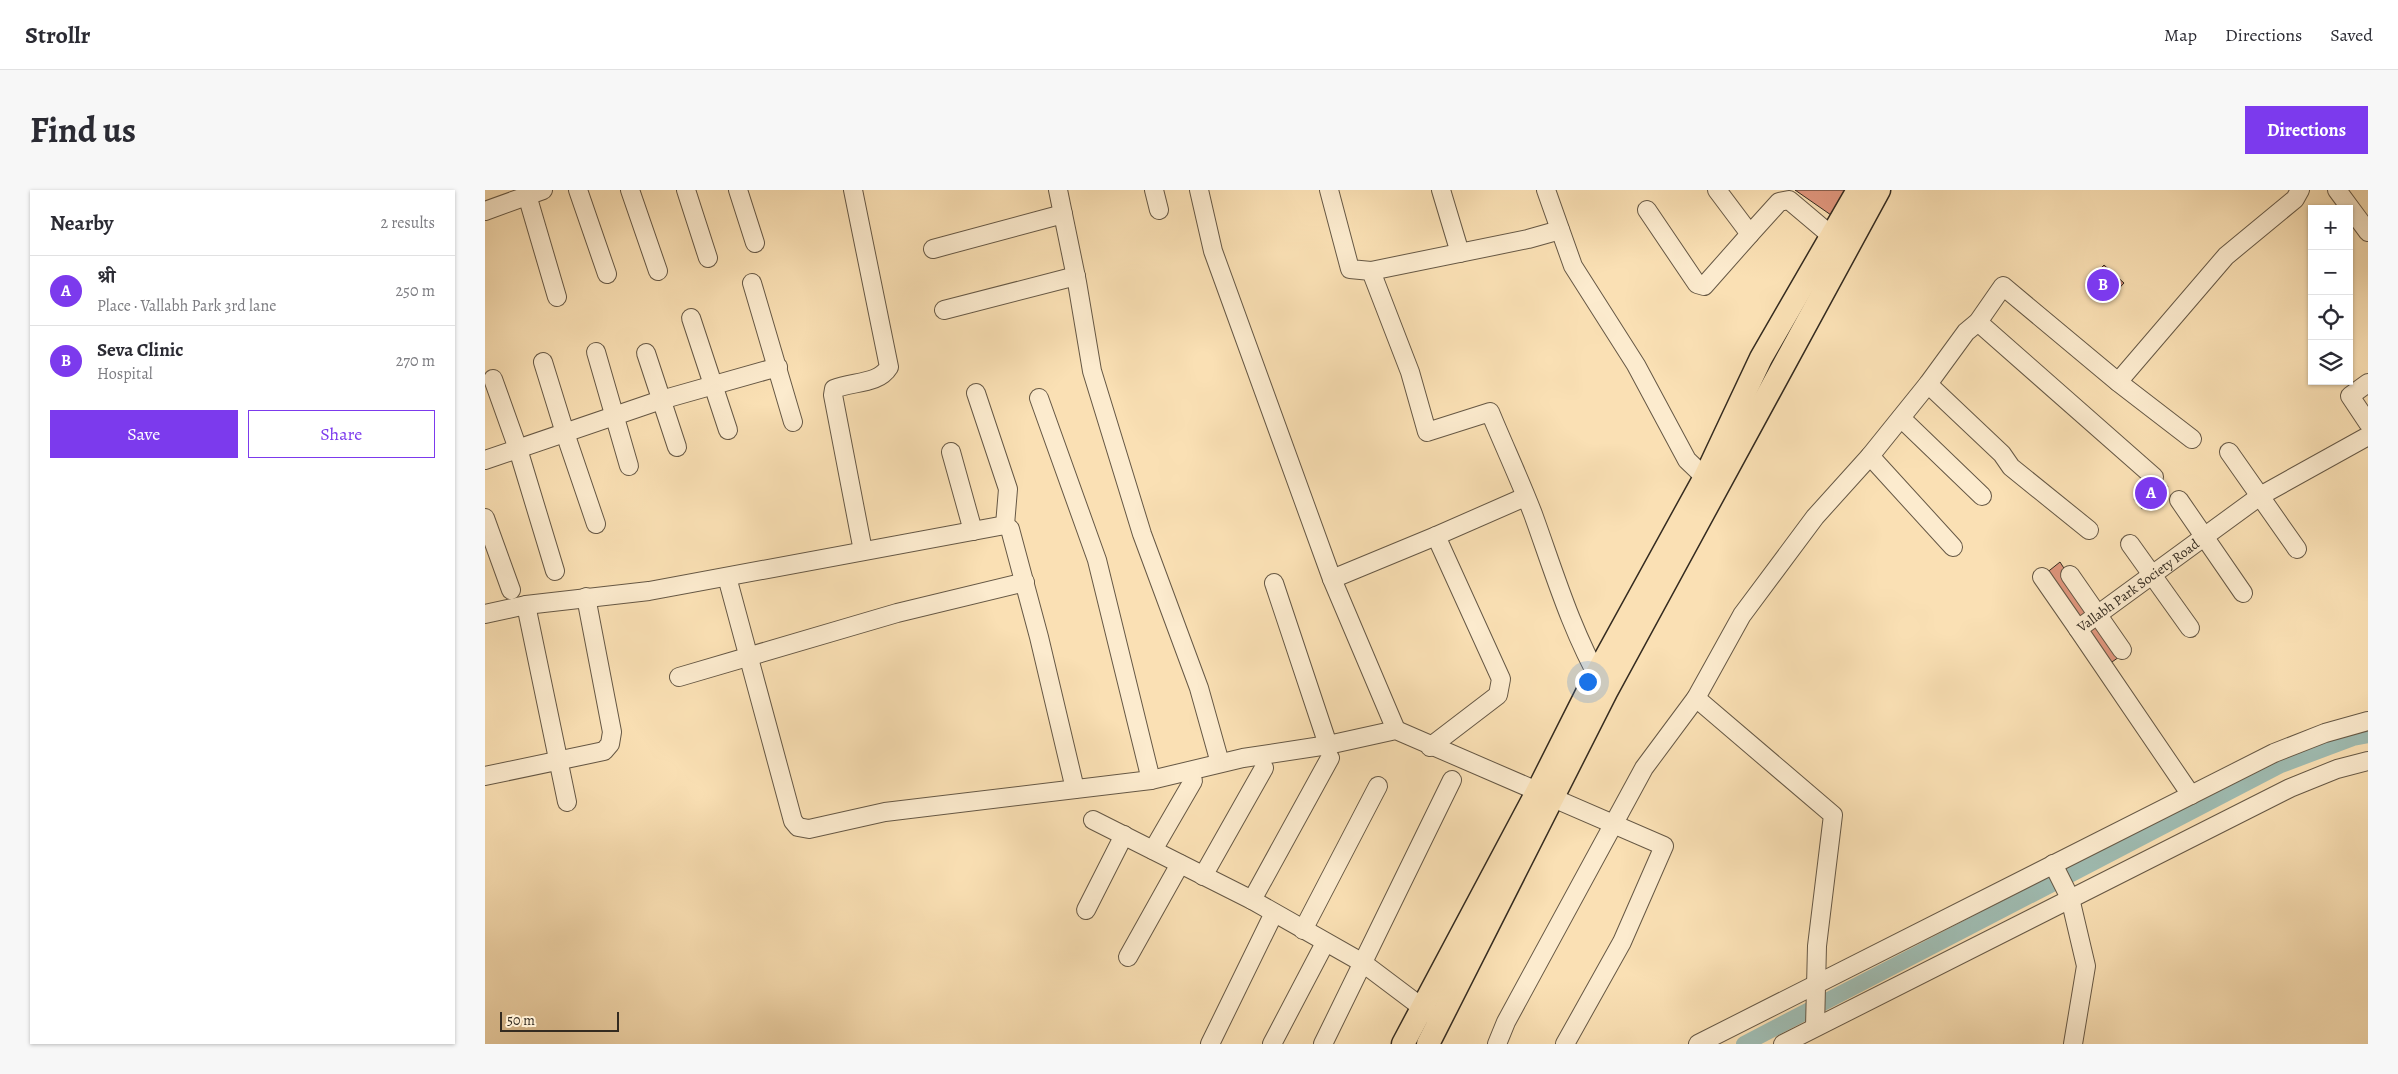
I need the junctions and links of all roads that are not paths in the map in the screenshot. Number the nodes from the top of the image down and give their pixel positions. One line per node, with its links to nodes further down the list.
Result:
1 (578, 190): 34 (street)
2 (630, 190): 32 (street)
3 (686, 190): 31 (street)
4 (738, 190): 28 (street)
5 (853, 190): 84 (street)
6 (1058, 190): 23 (street)
7 (1154, 190): 20 (street)
8 (1199, 190): 90 (street)
9 (1329, 190): 33 (street)
10 (1441, 190): 30 (street)
11 (1546, 190): 24 (street)
12 (1717, 190): 26 (street)
13 (1858, 190): 27 (main road)
14 (1879, 190): 27 (main road)
15 (2300, 190): 46 (street)
16 (2337, 190): 25 (street)
17 (535, 193): 19 (street); 37 (street)
18 (1789, 195): 26 (street); 27 (street)
19 (501, 197): 22 (street)
20 (1159, 210)
21 (1647, 210): 26 (street)
22 (485, 211)
23 (1063, 214): 29 (street); 35 (street)
24 (1560, 230): 30 (street); 69 (street)
25 (2368, 232)
26 (1750, 234)
27 (1838, 241): 69 (main road)
28 (755, 242)
29 (933, 249)
30 (1460, 253): 33 (street)
31 (708, 258)
32 (658, 271)
33 (1371, 271): 72 (street)
34 (607, 274)
35 (1076, 276): 38 (street); 112 (street)
36 (752, 283): 44 (street)
37 (557, 297)
38 (944, 310)
39 (691, 318): 48 (street)
40 (1979, 322): 46 (street); 49 (street); 68 (street)
41 (596, 352): 53 (street)
42 (646, 353): 52 (street)
43 (543, 362): 58 (street)
44 (779, 367): 48 (street); 55 (street)
45 (493, 379): 62 (street)
46 (2118, 382): 60 (street)
47 (2368, 382): 56 (street)
48 (713, 384): 52 (street); 57 (street)
49 (1928, 384): 54 (street); 77 (street)
50 (976, 392): 76 (street)
51 (1039, 398): 115 (street)
52 (661, 400): 53 (street); 61 (street)
53 (615, 416): 58 (street); 67 (street)
54 (1901, 418): 65 (street); 70 (street)
55 (793, 422)
56 (2368, 422)
57 (728, 430)
58 (565, 433): 62 (street); 75 (street)
59 (2368, 436): 71 (street, Vallabh Park Society Road)
60 (2192, 439)
61 (677, 447)
62 (518, 450): 66 (street); 85 (street)
63 (951, 452): 78 (street)
64 (2229, 452): 71 (street)
65 (1870, 456): 82 (street); 105 (street)
66 (485, 460)
67 (629, 466)
68 (2153, 477)
69 (1711, 482): 104 (main road)
70 (1982, 496)
71 (2260, 496): 80 (street, Vallabh Park Society Road); 83 (street)
72 (1525, 497): 79 (street); 104 (street)
73 (2179, 500): 80 (street)
74 (485, 518): 93 (street)
75 (596, 524)
76 (1005, 525): 78 (street); 91 (street)
77 (2089, 530)
78 (973, 531): 84 (street)
79 (1436, 536): 90 (street); 108 (street)
80 (2205, 537): 87 (street, Vallabh Park Society Road); 94 (street)
81 (2130, 544): 87 (street)
82 (1953, 547)
83 (2297, 548)
84 (863, 551): 88 (street)
85 (555, 571)
86 (2070, 575): 98 (street)
87 (2153, 575): 98 (street, Vallabh Park Society Road); 99 (street)
88 (727, 577): 95 (street); 102 (street)
89 (2042, 577): 100 (street)
90 (1332, 578): 107 (street)
91 (1025, 582): 102 (street); 119 (street)
92 (1274, 583): 109 (street)
93 (511, 590)
94 (2243, 592)
95 (586, 597): 96 (street); 110 (street)
96 (526, 605): 97 (street); 110 (street)
97 (485, 614)
98 (2097, 615): 100 (street, Vallabh Park Society Road); 101 (street)
99 (2190, 628)
100 (2078, 629): 121 (street, Vallabh Park Society Road)
101 (2122, 650)
102 (747, 656): 103 (street); 119 (street)
103 (679, 677)
104 (1601, 683): 120 (main road)
105 (1697, 698): 124 (street); 138 (street)
106 (2368, 721): 121 (street)
107 (1395, 730): 108 (street); 109 (street)
108 (1430, 746): 120 (street)
109 (1329, 751): 112 (street); 131 (street)
110 (557, 759): 114 (street); 122 (street)
111 (2368, 760): 130 (street)
112 (1220, 763): 115 (street)
113 (1264, 768): 129 (street)
114 (485, 776)
115 (1151, 780): 119 (street)
116 (1452, 780): 137 (street)
117 (1193, 781): 126 (street)
118 (1378, 786): 134 (street)
119 (1075, 789)
120 (1544, 795): 124 (street); 139 (main road); 140 (main road)
121 (2191, 795): 128 (street)
122 (567, 802)
123 (1093, 820): 125 (street)
124 (1612, 824): 147 (street); 148 (street)
125 (1124, 835): 126 (street); 132 (street)
126 (1153, 850): 127 (street)
127 (1179, 864): 129 (street); 136 (street)
128 (2053, 865): 130 (street); 138 (street)
129 (1203, 876): 131 (street)
130 (2070, 898): 141 (street); 151 (street)
131 (1253, 900): 133 (street)
132 (1086, 910)
133 (1274, 913): 134 (street); 142 (street)
134 (1303, 930): 135 (street)
135 (1325, 943): 137 (street); 143 (street)
136 (1128, 957)
137 (1363, 963): 139 (street); 144 (street)
138 (1817, 984): 141 (street); 149 (street)
139 (1422, 1007): 140 (street); 145 (main road)
140 (1441, 1021): 146 (main road)
141 (1815, 1027): 150 (street)
142 (1210, 1044)
143 (1272, 1044)
144 (1323, 1044)
145 (1403, 1044)
146 (1428, 1044)
147 (1497, 1044)
148 (1565, 1044)
149 (1698, 1044)
150 (1783, 1044)
151 (2073, 1044)

